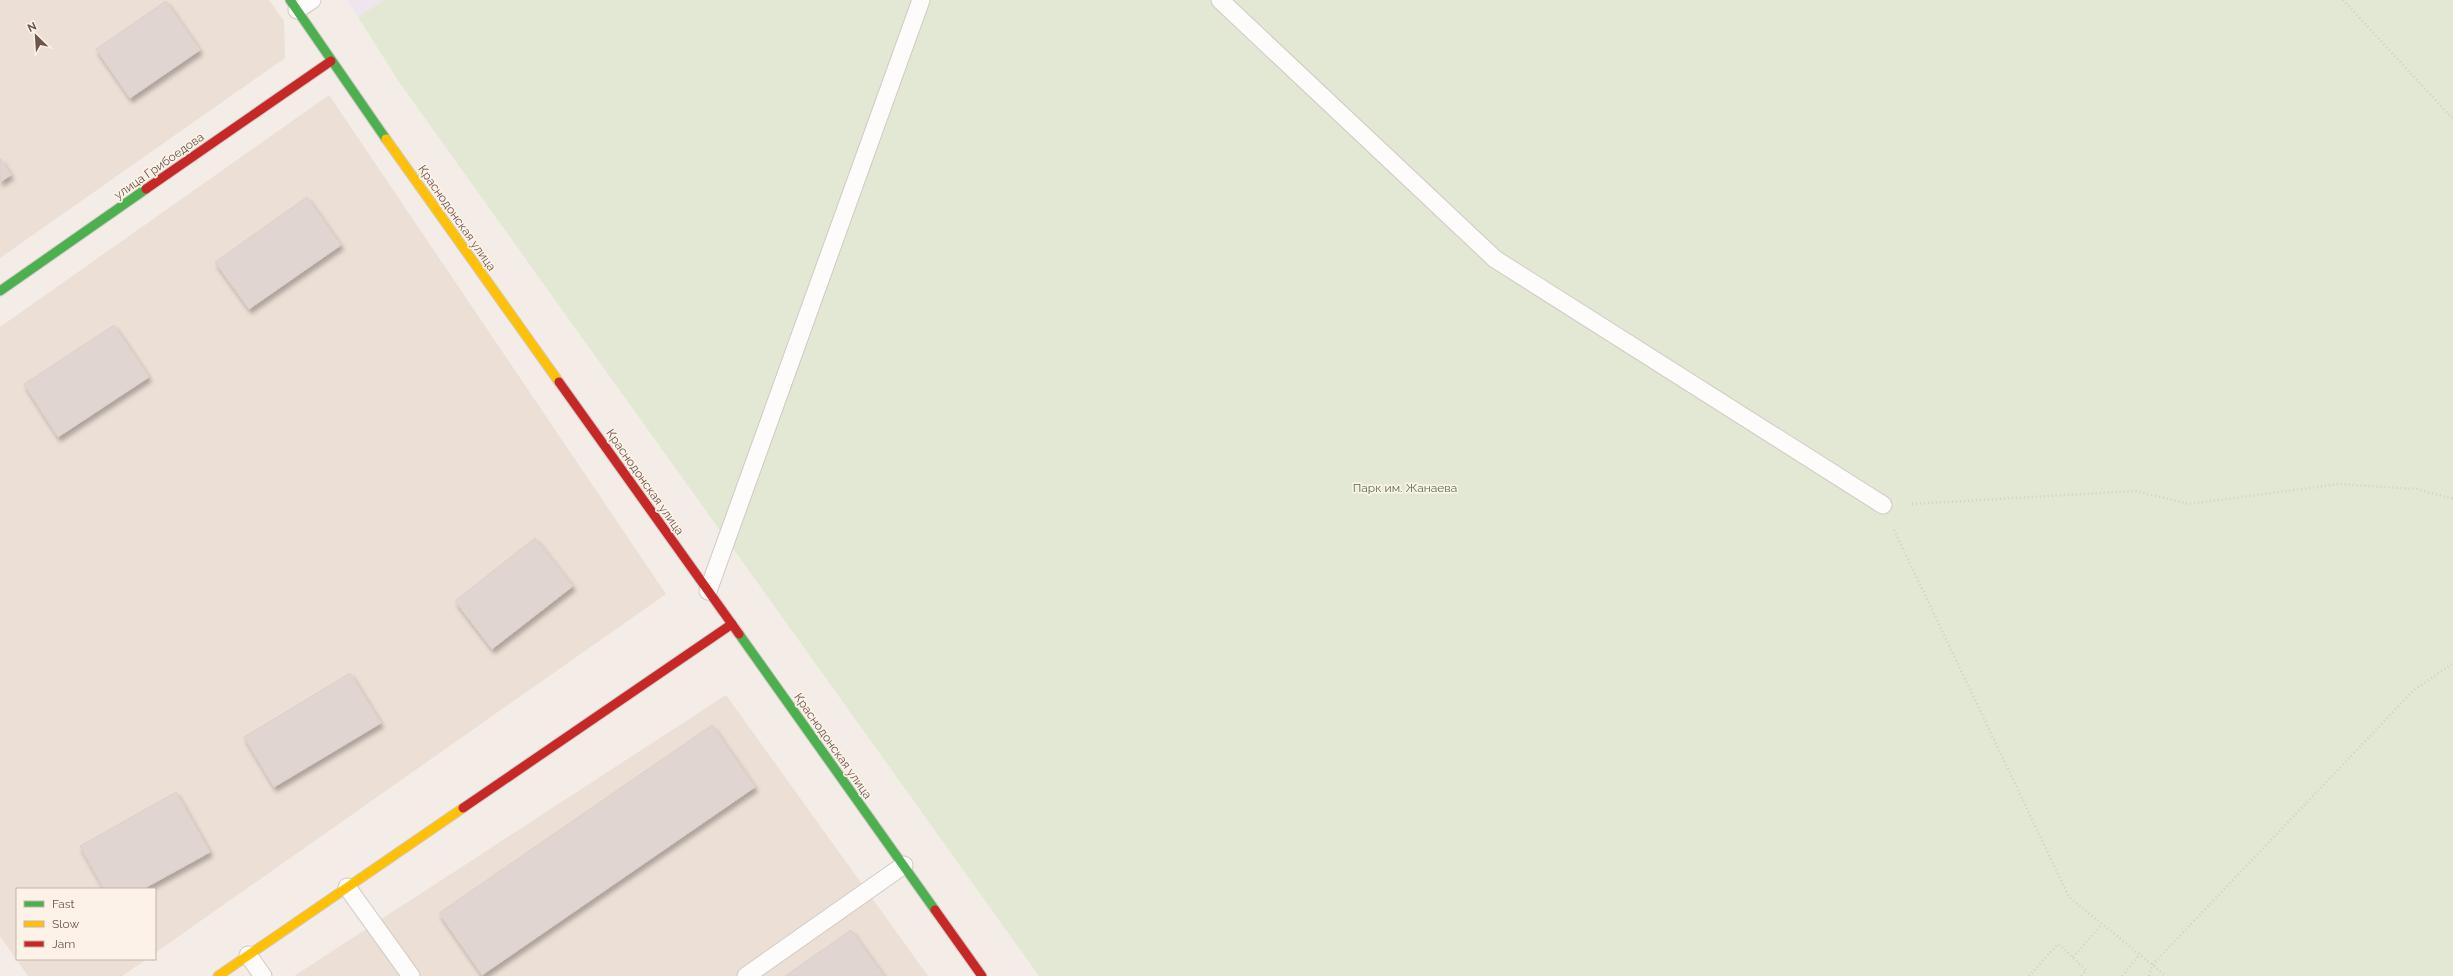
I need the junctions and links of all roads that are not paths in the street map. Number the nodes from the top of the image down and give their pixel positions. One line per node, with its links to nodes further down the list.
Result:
1 (312, 0): 4 (lane)
2 (921, 0): 8 (lane)
3 (1220, 0): 7 (lane)
4 (294, 5): 5 (street, Краснодонская улица)
5 (331, 61): 6 (street, улица Грибоедова); 8 (street, Краснодонская улица)
6 (0, 291)
7 (1883, 505)
8 (708, 591): 9 (street, Краснодонская улица)
9 (732, 624): 10 (street, Краснодонская улица); 11 (street)
10 (904, 865): 16 (lane); 17 (street, Краснодонская улица)
11 (347, 887): 12 (street); 15 (lane)
12 (248, 955): 13 (street); 14 (lane)
13 (218, 976)
14 (263, 976)
15 (411, 976)
16 (746, 976)
17 (982, 976)

